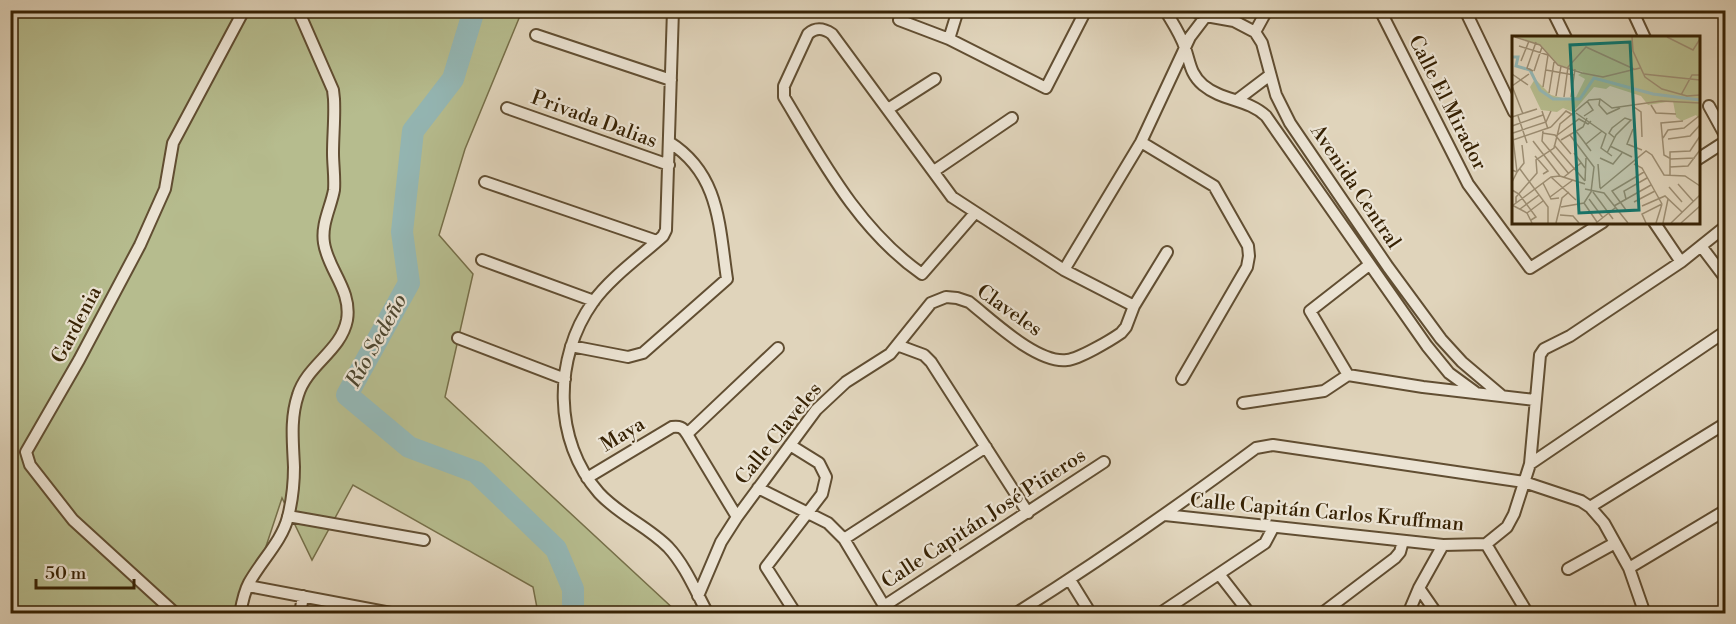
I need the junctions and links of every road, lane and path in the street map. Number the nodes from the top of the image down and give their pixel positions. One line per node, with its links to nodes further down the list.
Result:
1 (244, 10): 97 (street, Gardenia)
2 (298, 10): 78 (street)
3 (673, 10): 23 (street)
4 (958, 10): 19 (street)
5 (1086, 10): 19 (street)
6 (1165, 10): 20 (street, Avenida Central)
7 (1192, 10): 13 (street)
8 (1267, 10): 15 (street)
9 (1380, 10): 38 (street, Calle El Mirador)
10 (1465, 10): 27 (street)
11 (1552, 10): 17 (street)
12 (1632, 10): 18 (street)
13 (1206, 16): 15 (street); 20 (street)
14 (899, 20): 19 (street)
15 (1255, 32): 21 (street, Avenida Central)
16 (536, 35): 23 (street)
17 (1565, 36)
18 (1644, 36)
19 (949, 39)
20 (1185, 48): 24 (street, Avenida Central); 32 (street)
21 (1270, 75): 24 (street); 61 (street, Avenida Central)
22 (935, 79): 28 (street)
23 (671, 80): 31 (street)
24 (1237, 100): 46 (street, Avenida Central)
25 (1709, 106): 30 (street)
26 (507, 108): 34 (street, Privada Dalias)
27 (1512, 108)
28 (888, 109): 35 (street); 37 (street)
29 (1012, 118): 35 (street)
30 (1725, 139): 33 (street)
31 (669, 142): 34 (street); 55 (street)
32 (1141, 142): 47 (street); 59 (street)
33 (1700, 158)
34 (669, 165): 41 (street)
35 (934, 171): 37 (street)
36 (484, 182): 41 (street)
37 (975, 213): 47 (street)
38 (1601, 224)
39 (1655, 224): 45 (street)
40 (1725, 226): 42 (street)
41 (657, 241): 50 (street)
42 (1701, 246): 45 (street); 48 (street)
43 (1167, 252): 51 (street, Claveles)
44 (482, 260): 50 (street)
45 (1681, 262): 62 (street)
46 (1369, 265): 57 (street); 60 (street, Avenida Central)
47 (1064, 270): 51 (street)
48 (1725, 279)
49 (946, 297): 51 (street, Claveles); 54 (street, Calle Claveles)
50 (594, 302): 55 (street)
51 (1134, 306)
52 (1725, 331): 69 (street)
53 (458, 338): 58 (street)
54 (897, 345): 66 (street, Calle Claveles); 67 (street)
55 (571, 346): 58 (street)
56 (778, 348): 65 (street)
57 (1348, 375): 60 (street); 63 (street)
58 (565, 379): 70 (street)
59 (1182, 379)
60 (1475, 392): 61 (street)
61 (1501, 395): 62 (street)
62 (1535, 400): 69 (street)
63 (1243, 403)
64 (1725, 423): 73 (street)
65 (687, 434): 70 (street, Maya); 79 (street)
66 (790, 445): 72 (street, Calle Claveles); 76 (street)
67 (986, 447): 75 (street); 81 (street)
68 (1104, 462): 75 (street, Calle Capitán José Piñeros)
69 (1530, 464): 71 (street)
70 (587, 478): 94 (street)
71 (1524, 482): 73 (street); 77 (street); 85 (street)
72 (758, 488): 76 (street); 79 (street, Calle Claveles)
73 (1590, 507): 84 (street)
74 (1725, 510): 87 (street)
75 (1028, 513): 95 (street, Calle Capitán José Piñeros)
76 (807, 514): 81 (street); 102 (street)
77 (1165, 515): 80 (street, Calle Capitán Carlos Kruffman); 90 (street)
78 (288, 516): 82 (street); 91 (street)
79 (736, 517): 94 (street, Calle Claveles)
80 (1273, 528): 83 (street, Calle Capitán Carlos Kruffman); 89 (street)
81 (844, 539): 95 (street)
82 (424, 540)
83 (1403, 541): 86 (street, Calle Capitán Carlos Kruffman); 106 (street)
84 (1616, 543): 87 (street); 88 (street)
85 (1486, 544): 86 (street, Calle Capitán Carlos Kruffman); 109 (street)
86 (1443, 545): 92 (street)
87 (1629, 568): 110 (street)
88 (1568, 569)
89 (1219, 574): 96 (street); 105 (street)
90 (1070, 580): 103 (street); 104 (street)
91 (248, 586): 93 (street); 98 (street)
92 (1419, 588): 107 (street); 108 (street)
93 (303, 596): 99 (street); 100 (street)
94 (699, 596): 101 (street)
95 (887, 610)
96 (1161, 613)
97 (176, 614)
98 (240, 614)
99 (300, 614)
100 (396, 614)
101 (708, 614)
102 (796, 614)
103 (1015, 614)
104 (1091, 614)
105 (1250, 614)
106 (1321, 614)
107 (1408, 614)
108 (1437, 614)
109 (1528, 614)
110 (1645, 614)

